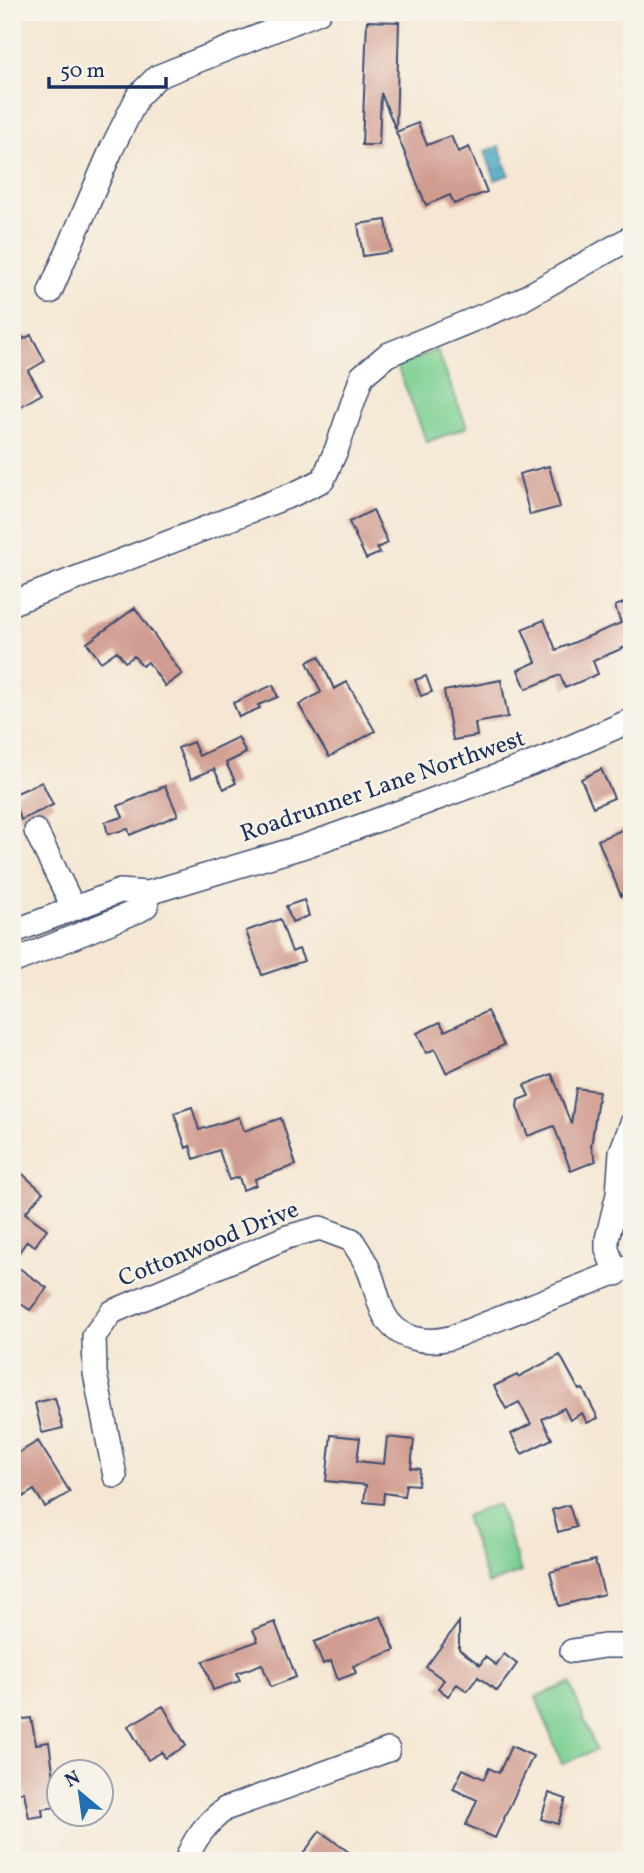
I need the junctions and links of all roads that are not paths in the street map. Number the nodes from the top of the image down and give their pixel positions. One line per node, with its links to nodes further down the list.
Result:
1 (319, 12): 3 (street)
2 (632, 237): 4 (street)
3 (50, 292)
4 (12, 603)
5 (632, 720): 7 (street, Roadrunner Lane Northwest)
6 (36, 831): 8 (street)
7 (148, 892): 8 (street, Roadrunner Lane Northwest); 10 (street)
8 (74, 909): 9 (street, Roadrunner Lane Northwest)
9 (12, 932)
10 (12, 961)
11 (632, 1123): 12 (street)
12 (624, 1270): 13 (street, Cottonwood Drive)
13 (115, 1476)
14 (632, 1646): 15 (street)
15 (572, 1651)
16 (388, 1750): 17 (street)
17 (186, 1861)

